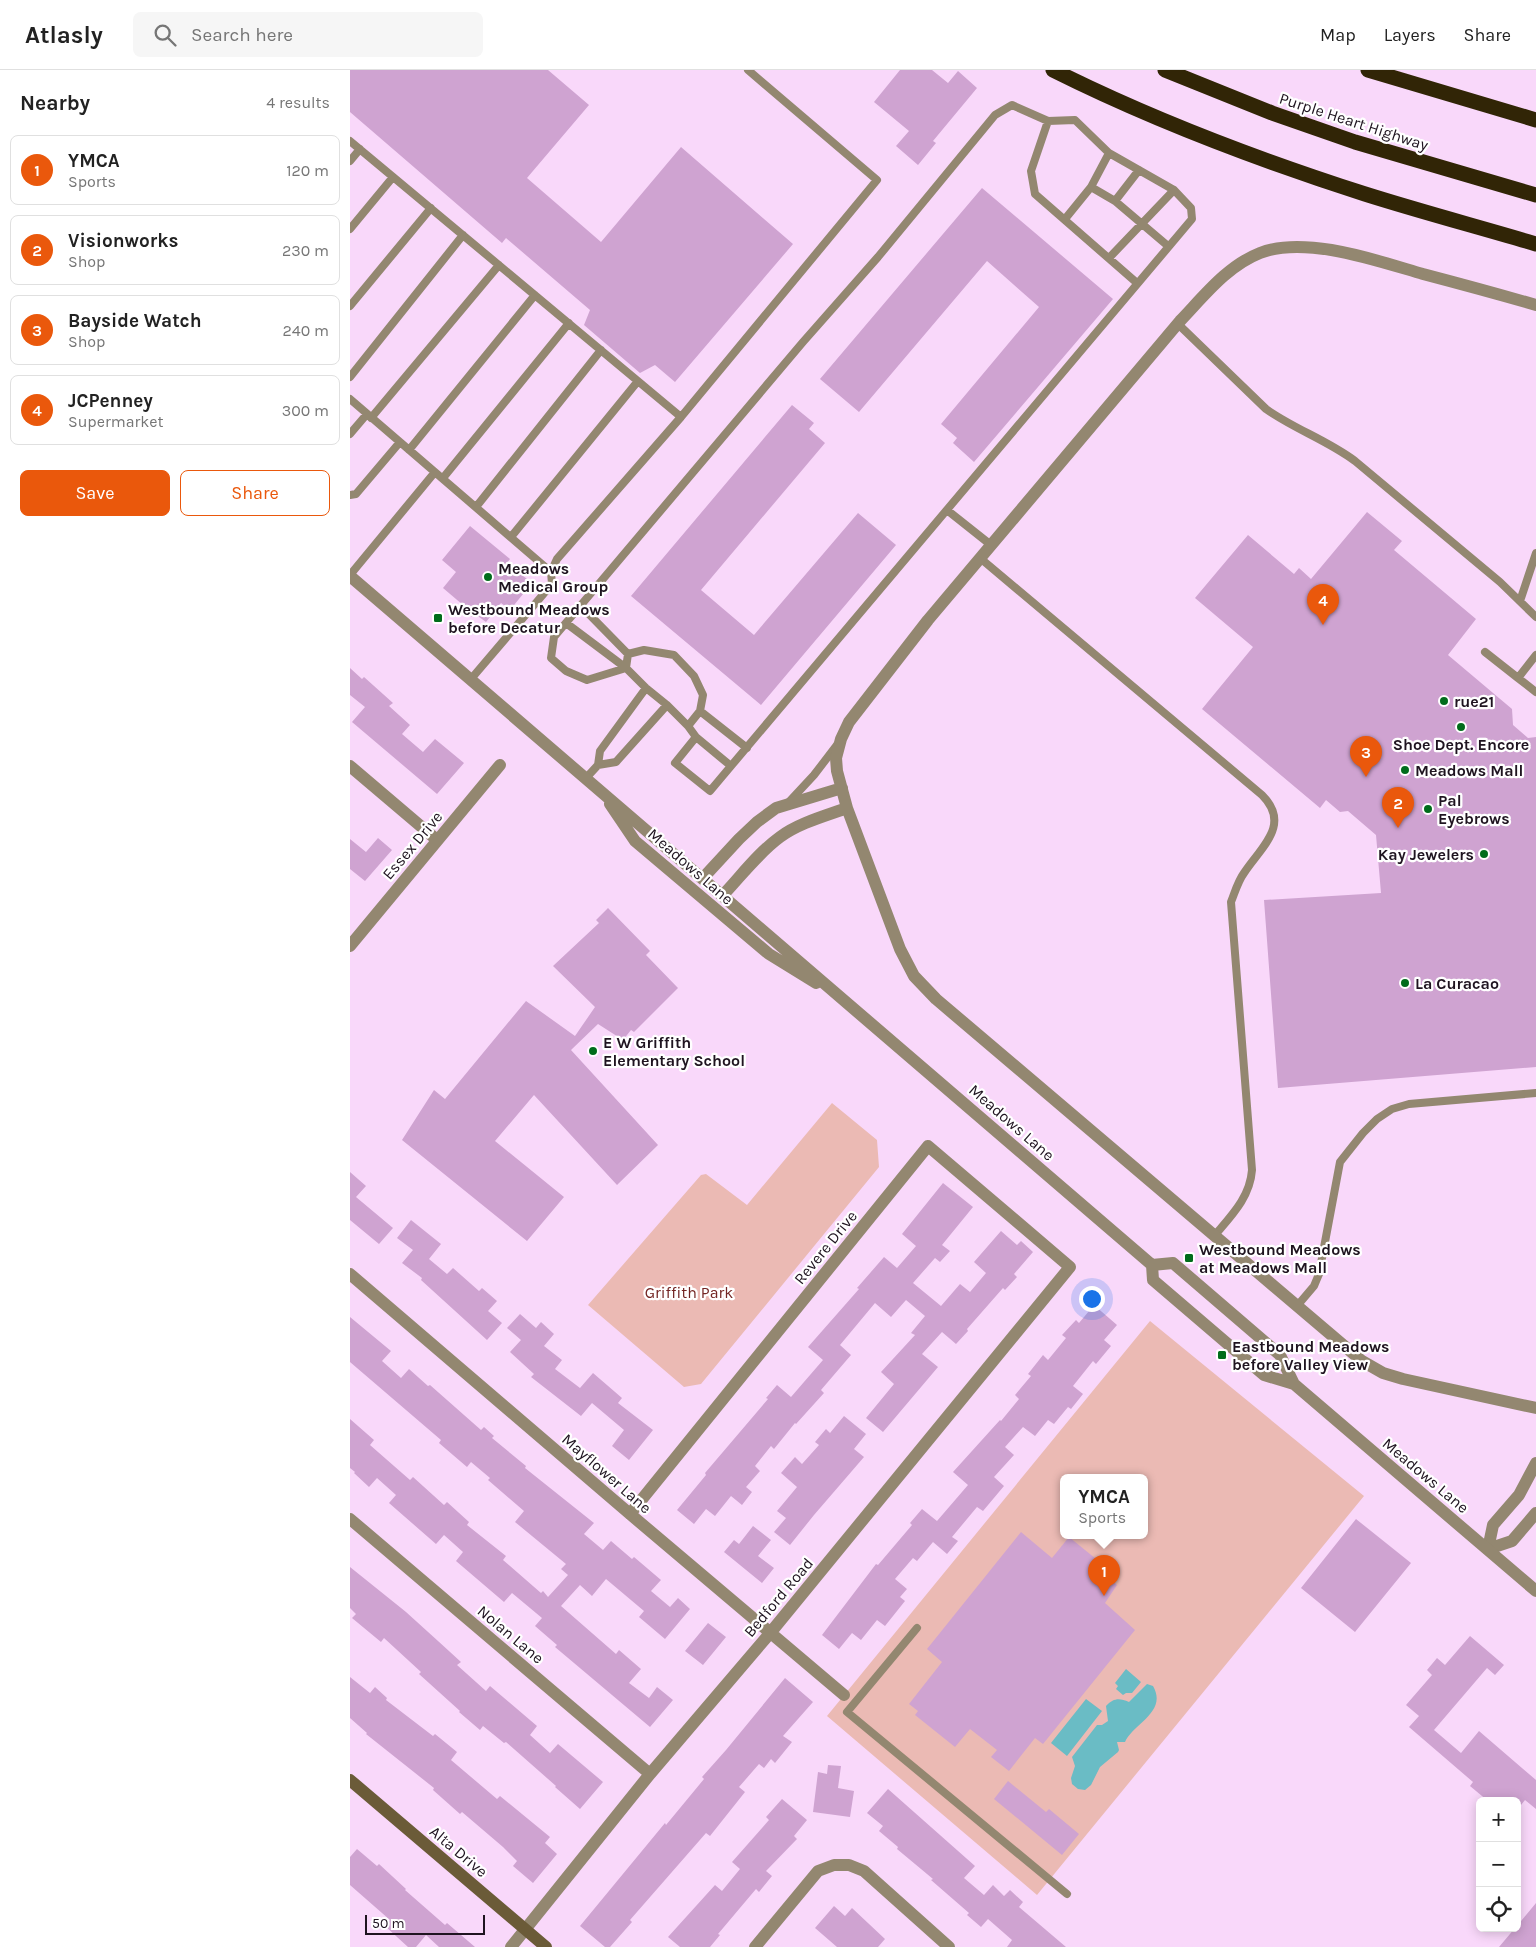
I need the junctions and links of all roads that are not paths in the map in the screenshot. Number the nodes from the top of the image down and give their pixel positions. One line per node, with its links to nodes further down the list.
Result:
1 (748, 70): 37 (lane)
2 (1053, 70): 22 (highway)
3 (1165, 70): 15 (highway, Purple Heart Highway)
4 (1368, 70): 5 (highway)
5 (1536, 120)
6 (1048, 121): 9 (lane); 18 (lane); 53 (lane)
7 (350, 141): 8 (lane)
8 (360, 149): 10 (lane); 12 (lane)
9 (1109, 153): 11 (lane); 13 (lane)
10 (350, 161)
11 (1139, 170): 14 (lane); 16 (lane)
12 (393, 177): 17 (lane); 20 (lane)
13 (1090, 186): 16 (lane); 18 (lane)
14 (1174, 190): 19 (lane); 23 (lane)
15 (1536, 195)
16 (1115, 201): 19 (lane)
17 (430, 208): 21 (lane); 29 (lane)
18 (1065, 219): 24 (lane)
19 (1142, 223): 23 (lane); 24 (lane)
20 (350, 229)
21 (463, 235): 25 (lane); 33 (lane)
22 (1536, 244)
23 (1168, 246): 26 (lane)
24 (1109, 258): 26 (lane)
25 (499, 265): 27 (lane); 36 (lane)
26 (1137, 283): 45 (lane)
27 (535, 295): 30 (lane); 40 (lane)
28 (1536, 305): 31 (street)
29 (350, 306)
30 (569, 323): 32 (lane); 42 (lane)
31 (1178, 324): 47 (street); 52 (lane)
32 (601, 350): 34 (lane); 44 (lane)
33 (350, 377)
34 (638, 381): 37 (lane); 46 (lane)
35 (350, 399): 36 (lane)
36 (369, 416): 38 (lane); 39 (lane)
37 (681, 417): 50 (lane)
38 (350, 434)
39 (400, 442): 40 (lane); 43 (lane)
40 (409, 450): 41 (lane)
41 (435, 472): 42 (lane); 51 (lane)
42 (442, 478): 44 (lane)
43 (350, 495)
44 (476, 507): 46 (lane)
45 (947, 510): 47 (lane); 69 (lane)
46 (511, 537): 50 (lane)
47 (991, 545): 49 (street)
48 (1536, 553): 52 (lane)
49 (980, 558): 68 (street); 85 (lane)
50 (551, 572): 61 (lane)
51 (350, 575): 61 (street, Meadows Lane)
52 (1520, 601): 54 (lane)
53 (581, 606): 55 (lane); 57 (lane)
54 (1536, 617)
55 (566, 623): 59 (lane); 59 (lane)
56 (1485, 652): 60 (lane)
57 (628, 654): 59 (lane); 65 (lane)
58 (1536, 655): 60 (lane)
59 (626, 668): 62 (lane)
60 (1518, 678): 63 (lane)
61 (471, 679): 74 (street, Meadows Lane)
62 (646, 688): 64 (lane); 71 (lane)
63 (1536, 692)
64 (667, 705): 66 (lane); 71 (lane)
65 (700, 711): 66 (lane); 69 (lane)
66 (688, 726): 67 (lane)
67 (696, 737): 73 (lane); 73 (lane)
68 (841, 739): 76 (street); 77 (lane)
69 (746, 748): 73 (lane)
70 (500, 765): 79 (street, Essex Drive)
71 (598, 765): 74 (lane)
72 (350, 766): 79 (street)
73 (731, 766)
74 (586, 778): 75 (street, Meadows Lane)
75 (598, 788): 80 (street, Meadows Lane); 83 (street, Meadows Lane)
76 (842, 788): 77 (street); 78 (street)
77 (787, 804): 80 (street)
78 (847, 808): 81 (street); 85 (street)
79 (437, 840): 82 (street, Essex Drive)
80 (703, 878): 81 (street, Meadows Lane)
81 (723, 895): 83 (street, Meadows Lane)
82 (350, 946)
83 (851, 1004): 86 (street, Meadows Lane)
84 (1536, 1093): 89 (lane)
85 (1216, 1235): 89 (street)
86 (1152, 1265): 90 (street, Meadows Lane); 90 (street, Meadows Lane)
87 (1070, 1267): 94 (street, Revere Drive); 99 (street, Bedford Road)
88 (350, 1274): 94 (street, Mayflower Lane)
89 (1297, 1306): 91 (street)
90 (1294, 1384): 96 (street, Meadows Lane)
91 (1536, 1408)
92 (1536, 1463): 96 (street)
93 (1536, 1513): 96 (street)
94 (630, 1514): 99 (street, Mayflower Lane)
95 (350, 1519): 102 (street, Nolan Lane)
96 (1488, 1549): 97 (street, Meadows Lane)
97 (1536, 1590)
98 (917, 1628): 101 (lane)
99 (771, 1632): 100 (street, Mayflower Lane); 102 (street, Bedford Road)
100 (844, 1695): 101 (lane)
101 (854, 1704): 104 (lane)
102 (650, 1774): 105 (street, Bedford Road)
103 (350, 1780): 105 (main road, Alta Drive)
104 (1067, 1894)
105 (525, 1929): 106 (street, Bedford Road); 107 (main road, Alta Drive)
106 (511, 1947)
107 (546, 1947)
108 (755, 1947): 109 (street)
109 (949, 1947)

